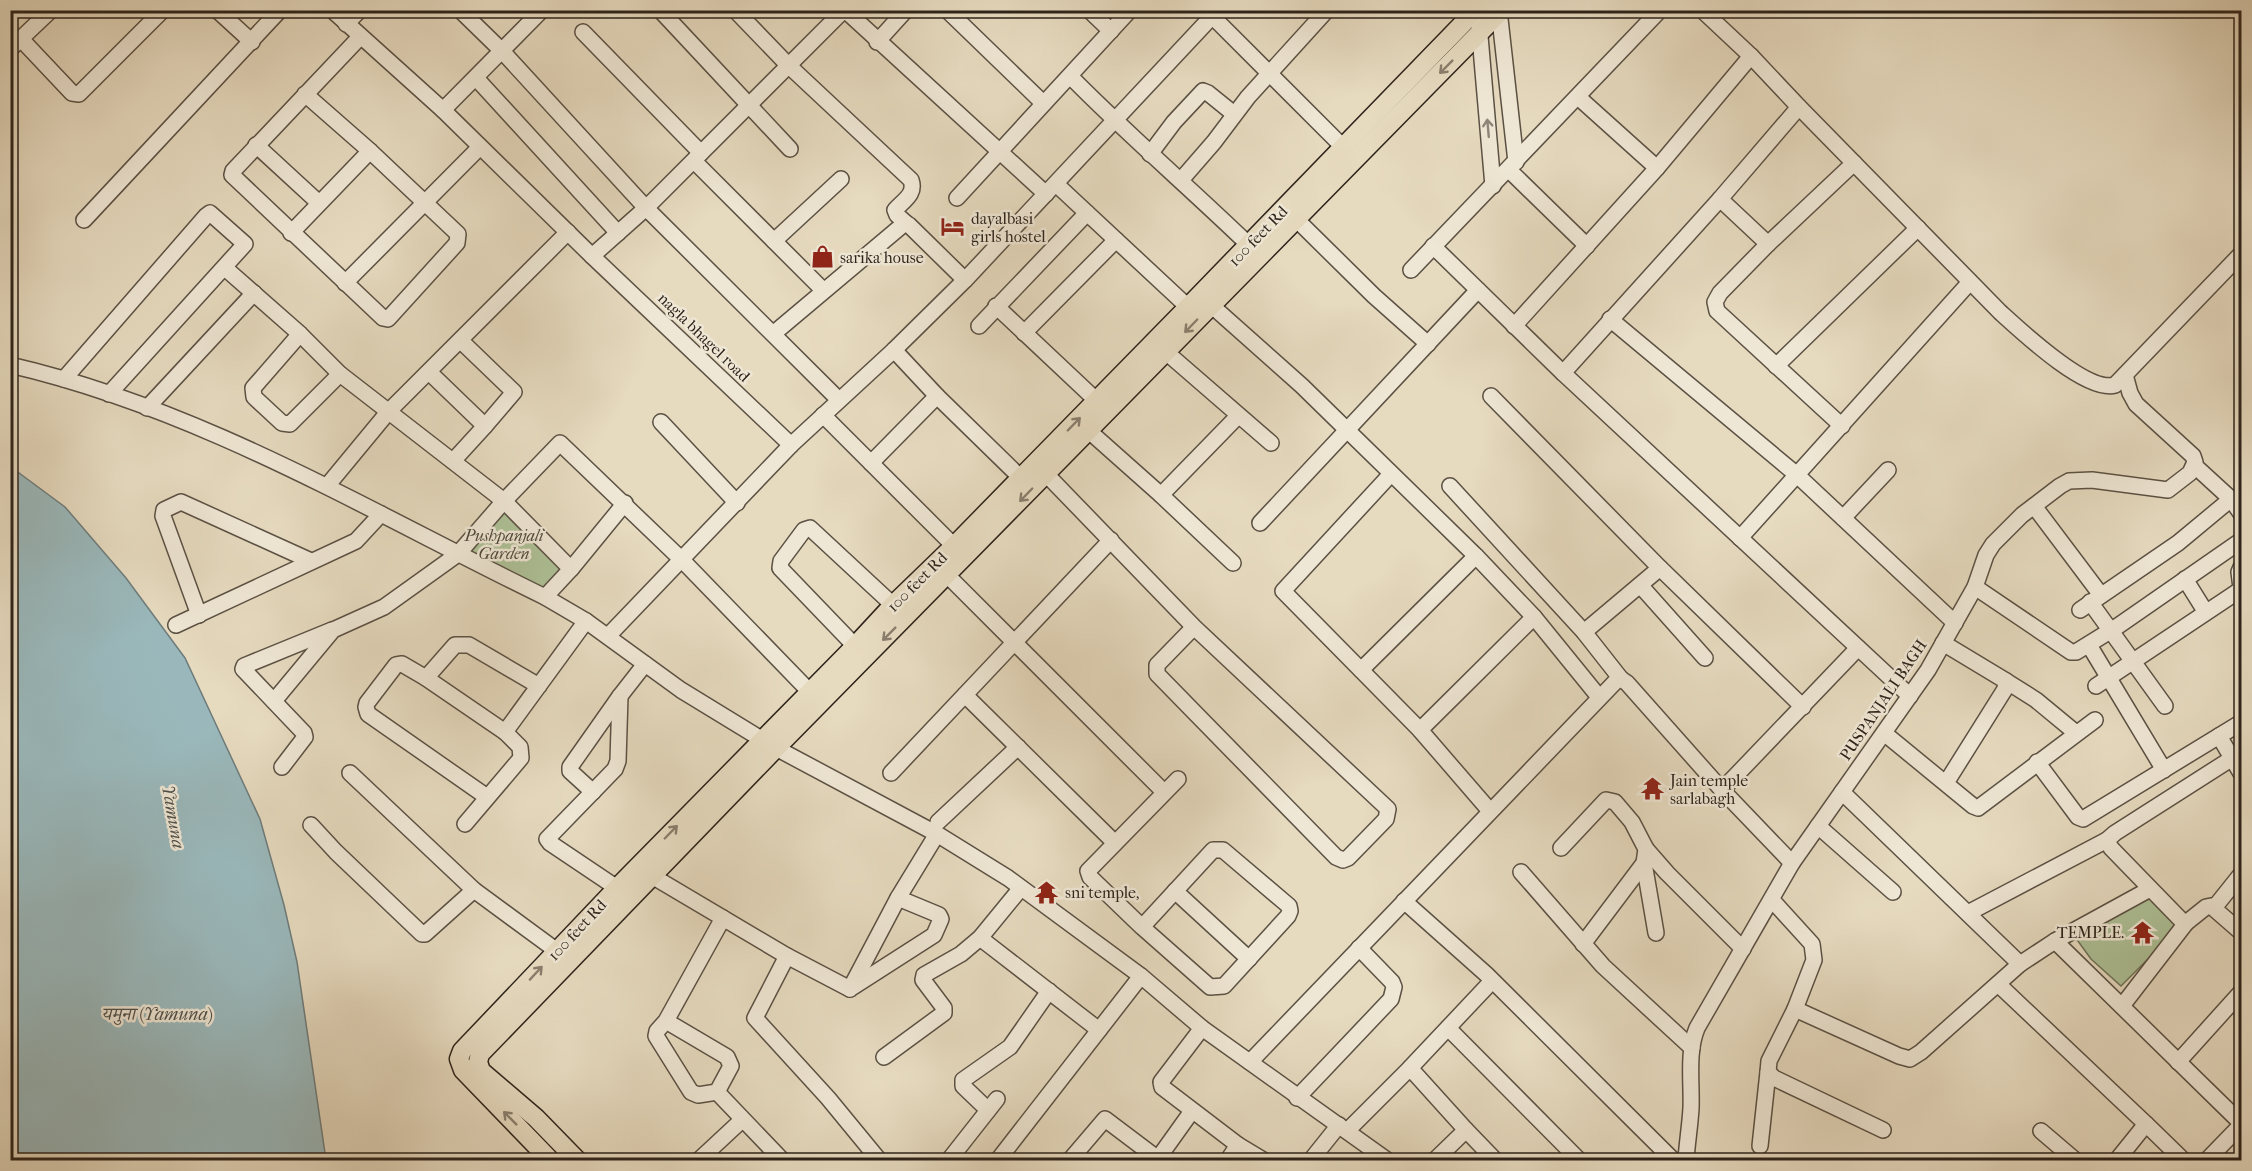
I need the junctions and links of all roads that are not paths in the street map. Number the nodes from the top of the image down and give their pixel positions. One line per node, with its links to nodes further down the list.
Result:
1 (51, 10): 29 (street)
2 (163, 10): 29 (street)
3 (218, 10): 27 (street)
4 (280, 10): 27 (street)
5 (332, 10): 22 (street, nagla bhagel road)
6 (360, 10): 22 (street)
7 (460, 10): 30 (street)
8 (542, 10): 30 (street)
9 (660, 10): 39 (street)
10 (735, 10): 32 (street)
11 (844, 10): 28 (street); 32 (street)
12 (906, 10): 28 (street)
13 (947, 10): 38 (street)
14 (1089, 10): 24 (street)
15 (1130, 10): 24 (street)
16 (1327, 10): 33 (street)
17 (1477, 10): 25 (street); 46 (main road, 100 feet Rd)
18 (1660, 10): 37 (street)
19 (1702, 10): 31 (street)
20 (1500, 12): 25 (main road); 53 (street)
21 (1212, 13): 33 (street); 43 (street)
22 (346, 24): 26 (street, nagla bhagel road)
23 (584, 32): 51 (street)
24 (1111, 32): 34 (street)
25 (1480, 32): 57 (street, one-way to 25); 65 (main road, one-way to 65)
26 (360, 37): 36 (street); 41 (street, nagla bhagel road)
27 (252, 42): 66 (street)
28 (877, 42): 49 (street)
29 (16, 44)
30 (502, 51): 35 (street); 63 (street)
31 (1751, 56): 40 (street); 54 (street)
32 (788, 65): 39 (street); 67 (street)
33 (1269, 73): 42 (street); 46 (street)
34 (1071, 77): 38 (street); 43 (street)
35 (476, 78): 41 (street); 71 (street)
36 (305, 94): 44 (street); 48 (street)
37 (1578, 97): 53 (street); 54 (street)
38 (1043, 103): 49 (street)
39 (749, 106): 47 (street); 51 (street)
40 (1799, 107): 52 (street); 60 (street)
41 (443, 110): 45 (street, nagla bhagel road)
42 (1234, 114): 50 (street); 56 (street)
43 (1114, 120): 50 (street); 58 (street)
44 (256, 145): 61 (street); 70 (street)
45 (480, 147): 62 (street); 69 (street, nagla bhagel road)
46 (1343, 147): 75 (main road, 100 feet Rd)
47 (790, 149)
48 (370, 151): 61 (street); 62 (street)
49 (1001, 151): 58 (street); 59 (street)
50 (1150, 154): 56 (street)
51 (697, 157): 63 (street); 73 (street)
52 (1854, 163): 68 (street); 74 (street)
53 (1512, 166): 57 (street); 77 (street)
54 (1657, 168): 77 (street)
55 (840, 179): 73 (street)
56 (1181, 180): 75 (street)
57 (1493, 186): 76 (street)
58 (1051, 189): 64 (street); 82 (street)
59 (957, 198)
60 (1720, 199): 74 (street); 91 (street)
61 (319, 203): 70 (street)
62 (424, 203): 84 (street); 84 (street)
63 (646, 208): 71 (street); 96 (street)
64 (1087, 213): 72 (street); 89 (street)
65 (1296, 219): 88 (main road); 98 (street)
66 (84, 220)
67 (906, 223): 82 (street); 85 (street)
68 (1918, 228): 83 (street); 102 (street)
69 (568, 232): 79 (street, nagla bhagel road); 97 (street)
70 (291, 233): 84 (street)
71 (618, 233): 79 (street)
72 (1116, 240): 90 (street); 94 (street)
73 (774, 241): 85 (street)
74 (1768, 244): 102 (street)
75 (1249, 245): 90 (main road, 100 feet Rd)
76 (1433, 246): 81 (street); 86 (street)
77 (1587, 246): 93 (street)
78 (2241, 253): 106 (street)
79 (592, 256): 123 (street, nagla bhagel road)
80 (225, 268): 87 (street); 107 (street); 108 (street)
81 (1411, 270)
82 (965, 280): 99 (street)
83 (1970, 282): 106 (street); 119 (street)
84 (345, 283)
85 (823, 290): 96 (street)
86 (1478, 290): 93 (street); 98 (street)
87 (254, 293): 95 (street); 113 (street)
88 (1211, 305): 100 (main road, one-way to 100); 120 (street)
89 (996, 306): 92 (street); 94 (street)
90 (1188, 307): 112 (main road, 100 feet Rd)
91 (1610, 319): 104 (street); 130 (street)
92 (979, 326)
93 (1514, 326): 104 (street)
94 (1024, 333): 112 (street)
95 (300, 334): 105 (street); 105 (street)
96 (773, 334): 111 (street)
97 (461, 341): 103 (street); 118 (street)
98 (1428, 344): 120 (street)
99 (894, 350): 109 (street); 111 (street)
100 (1166, 352): 116 (street); 121 (main road)
101 (10, 365): 107 (street)
102 (1776, 366): 119 (street)
103 (429, 372): 114 (street); 118 (street)
104 (1563, 373): 144 (street)
105 (340, 374): 114 (street)
106 (2126, 375): 126 (street)
107 (64, 379): 108 (street)
108 (109, 394): 113 (street)
109 (937, 396): 125 (street); 131 (street)
110 (1491, 396): 154 (street)
111 (839, 400): 115 (street)
112 (1097, 401): 131 (main road, 100 feet Rd, one-way to 112)
113 (147, 408): 132 (street)
114 (389, 411): 124 (street); 132 (street)
115 (824, 415): 123 (street); 125 (street)
116 (1238, 416): 122 (street); 134 (street)
117 (661, 422): 138 (street)
118 (485, 426): 124 (street)
119 (1842, 426): 130 (street)
120 (1347, 430): 129 (street); 143 (street)
121 (1089, 431): 128 (main road); 134 (street)
122 (1271, 443)
123 (791, 444): 138 (street)
124 (453, 461): 136 (street)
125 (871, 463): 147 (street)
126 (2195, 466): 135 (street); 139 (street, PUSPANJALI BAGH)
127 (1888, 470): 142 (street)
128 (1046, 474): 145 (street); 147 (main road, one-way to 147)
129 (1391, 474): 149 (street); 182 (street)
130 (1797, 475): 142 (street); 144 (street)
131 (1021, 478): 147 (main road, 100 feet Rd)
132 (327, 486): 140 (street)
133 (1450, 486): 172 (street)
134 (1161, 495): 152 (street)
135 (2231, 499): 141 (street); 161 (street)
136 (504, 501): 137 (street); 148 (street); 155 (street)
137 (625, 503): 150 (street); 155 (street)
138 (737, 503): 150 (street)
139 (2034, 506): 159 (street, PUSPANJALI BAGH); 161 (street)
140 (381, 514): 148 (street); 151 (street)
141 (2241, 515)
142 (1843, 518): 167 (street)
143 (1260, 523)
144 (1740, 538): 178 (street)
145 (1111, 540): 169 (street); 174 (street)
146 (2241, 540): 157 (street)
147 (959, 552): 156 (main road); 162 (main road, 100 feet Rd)
148 (458, 554): 160 (street); 170 (street)
149 (1476, 556): 165 (street); 182 (street)
150 (682, 560): 173 (street); 189 (street)
151 (311, 561): 164 (street); 164 (street)
152 (1233, 563)
153 (2241, 565): 163 (street)
154 (1660, 568): 158 (street); 196 (street)
155 (571, 569): 160 (street)
156 (947, 575): 174 (street); 204 (main road, one-way to 204)
157 (2185, 579): 163 (street); 171 (street)
158 (1640, 585): 172 (street); 179 (street)
159 (1975, 587): 167 (street, PUSPANJALI BAGH); 176 (street)
160 (545, 597): 166 (street)
161 (2090, 602): 171 (street)
162 (893, 605): 177 (main road, 100 feet Rd); 177 (street)
163 (2205, 611): 180 (street)
164 (200, 615): 168 (street)
165 (1534, 617): 193 (street); 199 (street)
166 (586, 621): 173 (street); 187 (street)
167 (1955, 623): 175 (street, PUSPANJALI BAGH)
168 (176, 626)
169 (1194, 627): 169 (street)
170 (333, 630): 194 (street); 194 (street)
171 (2111, 631): 176 (street); 180 (street)
172 (1584, 632): 185 (street)
173 (608, 636): 181 (street)
174 (1014, 643): 190 (street); 217 (street)
175 (1943, 644): 186 (street); 192 (street, PUSPANJALI BAGH)
176 (2089, 645): 183 (street)
177 (855, 646): 189 (main road, 100 feet Rd)
178 (1858, 648): 192 (street); 196 (street)
179 (1705, 658)
180 (2133, 660): 183 (street); 195 (street)
181 (645, 664): 191 (street); 204 (street)
182 (1360, 670): 199 (street)
183 (2110, 677): 188 (street); 209 (street)
184 (426, 678): 187 (street); 200 (street); 219 (street)
185 (1621, 679): 193 (street); 215 (street)
186 (2006, 681): 202 (street); 214 (street)
187 (539, 686): 200 (street)
188 (2096, 686)
189 (810, 692): 204 (main road, 100 feet Rd)
190 (965, 695): 205 (street); 211 (street)
191 (620, 696): 216 (street); 216 (street)
192 (1910, 696): 201 (street, PUSPANJALI BAGH)
193 (1599, 697): 220 (street)
194 (274, 701): 208 (street)
195 (2165, 706)
196 (1803, 707): 215 (street)
197 (2095, 720): 202 (street)
198 (2241, 722): 203 (street)
199 (1420, 730): 220 (street)
200 (506, 732): 219 (street)
201 (1884, 733): 214 (street); 218 (street, PUSPANJALI BAGH)
202 (2076, 733): 207 (street)
203 (2219, 736): 206 (street); 209 (street)
204 (770, 743): 224 (street); 232 (main road); 233 (main road, 100 feet Rd, one-way to 204)
205 (1018, 747): 224 (street); 226 (street)
206 (2231, 759): 212 (street); 225 (street)
207 (2037, 762): 209 (street); 214 (street)
208 (282, 767)
209 (2164, 770)
210 (350, 773): 236 (street)
211 (891, 773)
212 (2241, 775)
213 (1178, 779): 217 (street)
214 (1946, 783)
215 (1722, 790): 229 (street)
216 (593, 792): 233 (street)
217 (1164, 792): 226 (street)
218 (1842, 792): 223 (street, PUSPANJALI BAGH); 243 (street)
219 (487, 797): 221 (street)
220 (1490, 811): 241 (street)
221 (465, 824)
222 (311, 825): 236 (street)
223 (1818, 826): 229 (street, PUSPANJALI BAGH); 238 (street)
224 (938, 828): 234 (street); 239 (street)
225 (2107, 840): 235 (street); 243 (street)
226 (1115, 843): 246 (street)
227 (1561, 848): 228 (street)
228 (1645, 856): 247 (street); 251 (street); 253 (street)
229 (1792, 863): 240 (street, PUSPANJALI BAGH)
230 (1521, 872): 251 (street)
231 (2241, 873): 242 (street)
232 (652, 876): 244 (street); 290 (main road)
233 (617, 888): 254 (main road, 100 feet Rd)
234 (1021, 888): 249 (street); 258 (street)
235 (2150, 889): 245 (street); 250 (street)
236 (474, 890): 254 (street)
237 (1175, 891): 246 (street); 256 (street); 256 (street)
238 (1893, 892)
239 (898, 898): 261 (street); 261 (street)
240 (1772, 900): 253 (street, PUSPANJALI BAGH); 265 (street)
241 (1404, 901): 252 (street); 259 (street)
242 (2214, 908): 245 (street); 248 (street)
243 (1968, 913): 257 (street)
244 (723, 918): 255 (street); 266 (street)
245 (2186, 923): 264 (street)
246 (1142, 927): 256 (street)
247 (1656, 933)
248 (2241, 933)
249 (980, 938): 262 (street); 271 (street)
250 (2055, 941): 257 (street); 264 (street)
251 (1583, 944): 270 (street)
252 (1359, 948): 272 (street); 277 (street)
253 (1743, 949): 270 (street, PUSPANJALI BAGH)
254 (557, 951): 289 (main road, 100 feet Rd, one-way to 254)
255 (787, 956): 261 (street); 293 (street)
256 (1249, 959)
257 (2020, 964): 260 (street)
258 (1141, 976): 267 (street); 269 (street)
259 (1492, 981): 268 (street); 304 (street)
260 (1998, 984): 265 (street); 280 (street)
261 (850, 989)
262 (1049, 991): 269 (street); 294 (street)
263 (2241, 991): 273 (street)
264 (2122, 1006): 273 (street)
265 (1795, 1010): 275 (street)
266 (666, 1021): 276 (street); 276 (street)
267 (1202, 1028): 272 (street); 278 (street)
268 (1448, 1028): 274 (street); 303 (street)
269 (1099, 1030): 295 (street)
270 (1692, 1048): 305 (street, PUSPANJALI BAGH)
271 (884, 1057)
272 (1250, 1062): 277 (street)
273 (2178, 1062): 281 (street)
274 (1410, 1068): 282 (street); 283 (street)
275 (1768, 1072): 284 (street); 287 (street)
276 (717, 1092): 279 (street)
277 (1297, 1098): 282 (street)
278 (1192, 1111): 286 (street); 288 (street)
279 (742, 1120): 291 (street); 292 (street)
280 (2146, 1124): 307 (street); 308 (street)
281 (2241, 1124): 309 (street)
282 (1343, 1128): 299 (street); 300 (street)
283 (1466, 1130): 301 (street); 302 (street)
284 (1883, 1130)
285 (2041, 1131): 306 (street)
286 (1238, 1146): 297 (street); 298 (street)
287 (1760, 1146)
288 (1157, 1160): 296 (street)
289 (550, 1161)
290 (577, 1161)
291 (699, 1161)
292 (782, 1161)
293 (879, 1161)
294 (949, 1161)
295 (998, 1161)
296 (1070, 1161)
297 (1228, 1161)
298 (1263, 1161)
299 (1311, 1161)
300 (1387, 1161)
301 (1435, 1161)
302 (1495, 1161)
303 (1580, 1161)
304 (1673, 1161)
305 (1686, 1161)
306 (2075, 1161)
307 (2116, 1161)
308 (2182, 1161)
309 (2207, 1161)

